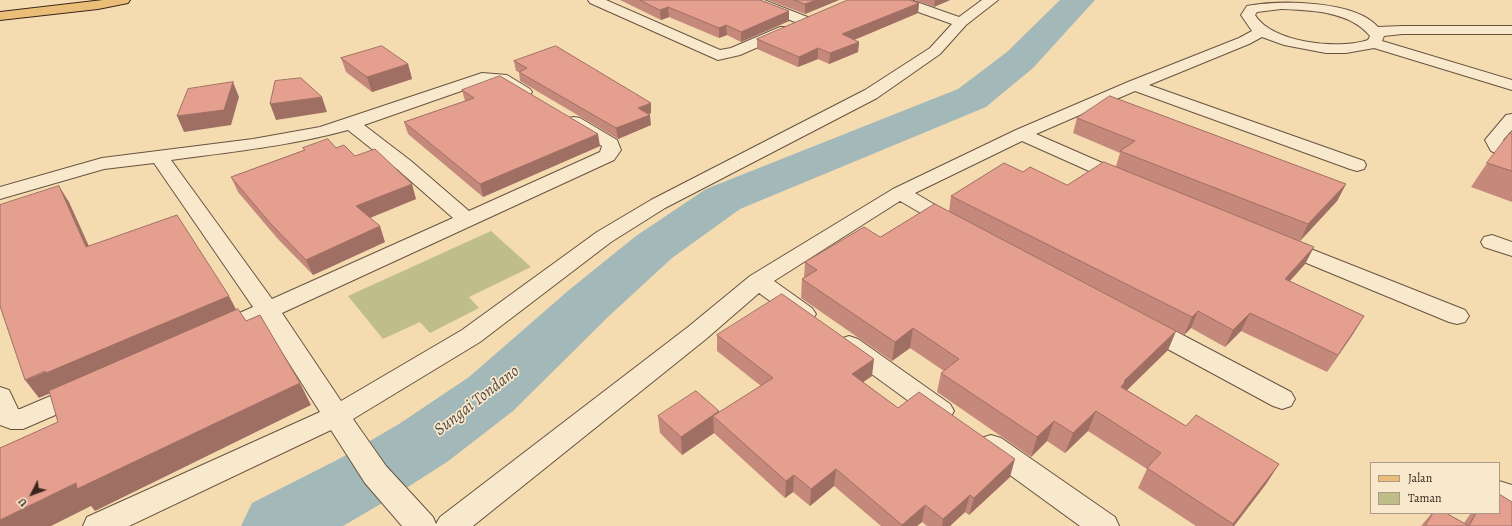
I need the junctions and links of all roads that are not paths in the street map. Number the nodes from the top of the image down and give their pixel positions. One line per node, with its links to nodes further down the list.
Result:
1 (123, 0): 7 (main road)
2 (594, 0): 8 (street)
3 (752, 0): 8 (street)
4 (898, 0): 9 (street)
5 (991, 0): 9 (street)
6 (819, 15): 8 (street)
7 (0, 16)
8 (805, 21)
9 (961, 22): 40 (street)
10 (1512, 30): 12 (street)
11 (1253, 36): 12 (street); 13 (street); 13 (street); 14 (street)
12 (1371, 36): 13 (street); 15 (street)
13 (1280, 39)
14 (1134, 85): 20 (street); 23 (street)
15 (1512, 85)
16 (540, 101): 19 (street)
17 (559, 113): 27 (street)
18 (1512, 119): 21 (street)
19 (351, 124): 22 (street); 27 (street)
20 (1022, 134): 24 (street); 26 (street)
21 (1512, 154)
22 (159, 157): 25 (street); 33 (street)
23 (1357, 165)
24 (1142, 187)
25 (0, 193)
26 (900, 193): 28 (street); 32 (street)
27 (466, 219): 33 (street)
28 (970, 233)
29 (1266, 238): 34 (street)
30 (1492, 242): 31 (street)
31 (1512, 250)
32 (758, 281): 45 (street); 46 (street)
33 (268, 311): 36 (street); 40 (street)
34 (1457, 316)
35 (1129, 318): 39 (street)
36 (203, 339)
37 (102, 384): 38 (street)
38 (0, 396)
39 (1282, 399)
40 (337, 416): 43 (street); 44 (street)
41 (1500, 493): 42 (street)
42 (1512, 499)
43 (413, 517)
44 (98, 526)
45 (450, 526)
46 (1104, 526)

